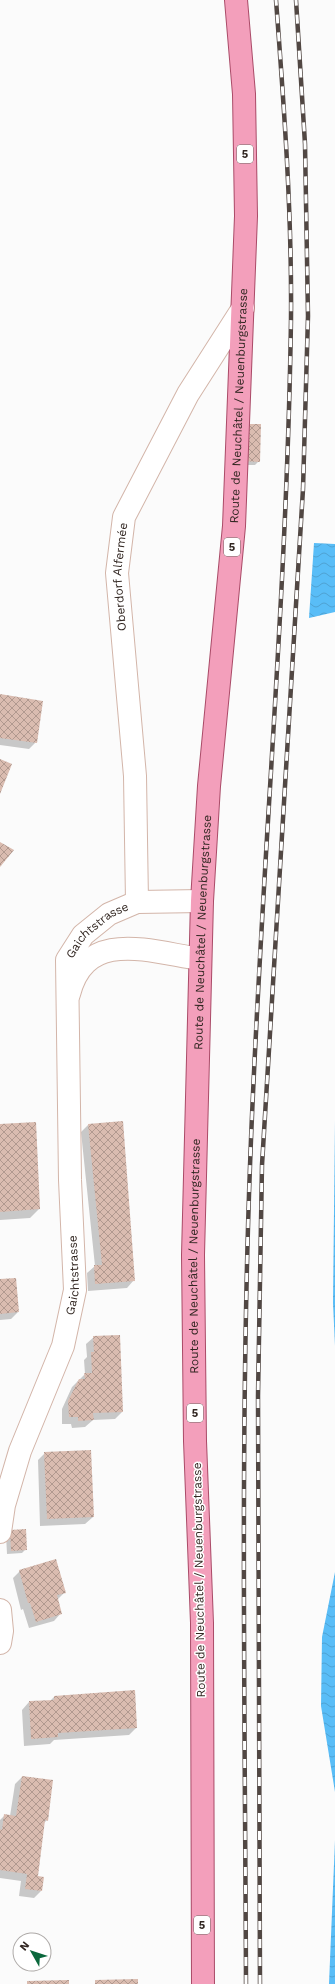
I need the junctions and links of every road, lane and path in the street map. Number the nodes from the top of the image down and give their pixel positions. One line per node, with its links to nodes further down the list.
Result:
1 (236, 0): 2 (main road, Route de Neuchâtel / Neuenburgstrasse / 5)
2 (243, 308): 3 (main road, Route de Neuchâtel / Neuenburgstrasse / 5); 4 (street, Oberdorf Alfermée)
3 (202, 901): 4 (street, Gaichtstrasse); 5 (main road, Route de Neuchâtel / Neuenburgstrasse / 5)
4 (137, 902): 6 (street, Gaichtstrasse)
5 (200, 959): 6 (street, Gaichtstrasse); 10 (main road, Route de Neuchâtel / Neuenburgstrasse / 5)
6 (66, 1007): 7 (street, Gaichtstrasse)
7 (0, 1532)
8 (0, 1610): 9 (street)
9 (0, 1643)
10 (203, 1984)

